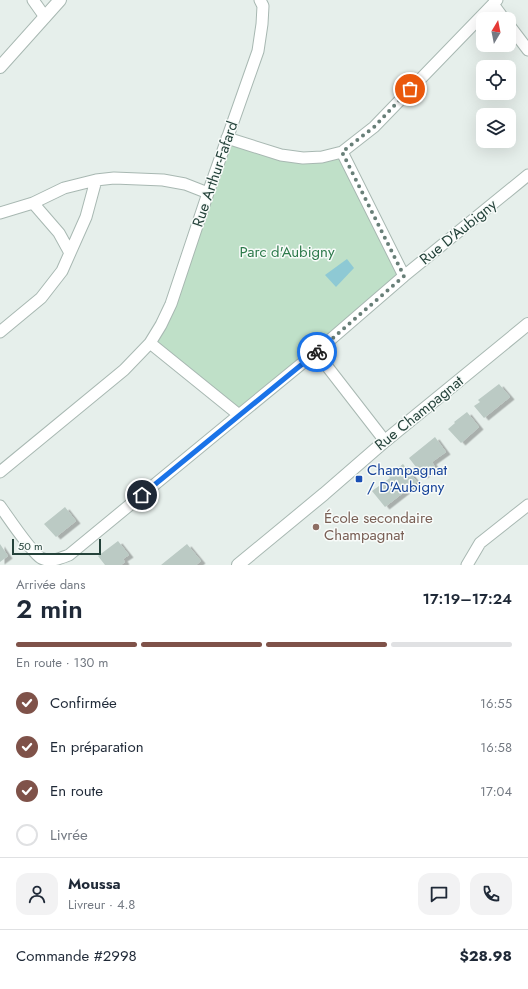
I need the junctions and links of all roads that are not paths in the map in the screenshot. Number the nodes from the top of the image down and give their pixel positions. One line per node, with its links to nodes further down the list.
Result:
1 (33, 0): 6 (street)
2 (60, 0): 6 (street)
3 (264, 2): 10 (street, Rue Arthur-Fafard)
4 (495, 2): 5 (street); 11 (street)
5 (500, 12)
6 (45, 17): 9 (street)
7 (516, 34): 8 (street)
8 (528, 50)
9 (0, 67)
10 (226, 138): 11 (street); 14 (street, Rue Arthur-Fafard)
11 (342, 152): 18 (street)
12 (528, 174): 18 (street, Rue D'Aubigny)
13 (96, 180): 14 (street); 15 (street); 17 (street)
14 (208, 192): 21 (street, Rue Arthur-Fafard)
15 (33, 203): 16 (street); 17 (street)
16 (0, 213)
17 (70, 252): 20 (street)
18 (404, 276): 22 (street, Rue D'Aubigny)
19 (528, 324): 24 (street, Rue Champagnat)
20 (0, 332)
21 (150, 344): 23 (street); 25 (street, Rue Arthur-Fafard)
22 (316, 352): 23 (street, Rue D'Aubigny); 24 (street)
23 (239, 415): 27 (street, Rue D'Aubigny)
24 (385, 441): 28 (street, Rue Champagnat)
25 (0, 472)
26 (528, 504): 29 (street)
27 (0, 506)
28 (238, 565)
29 (467, 565)

